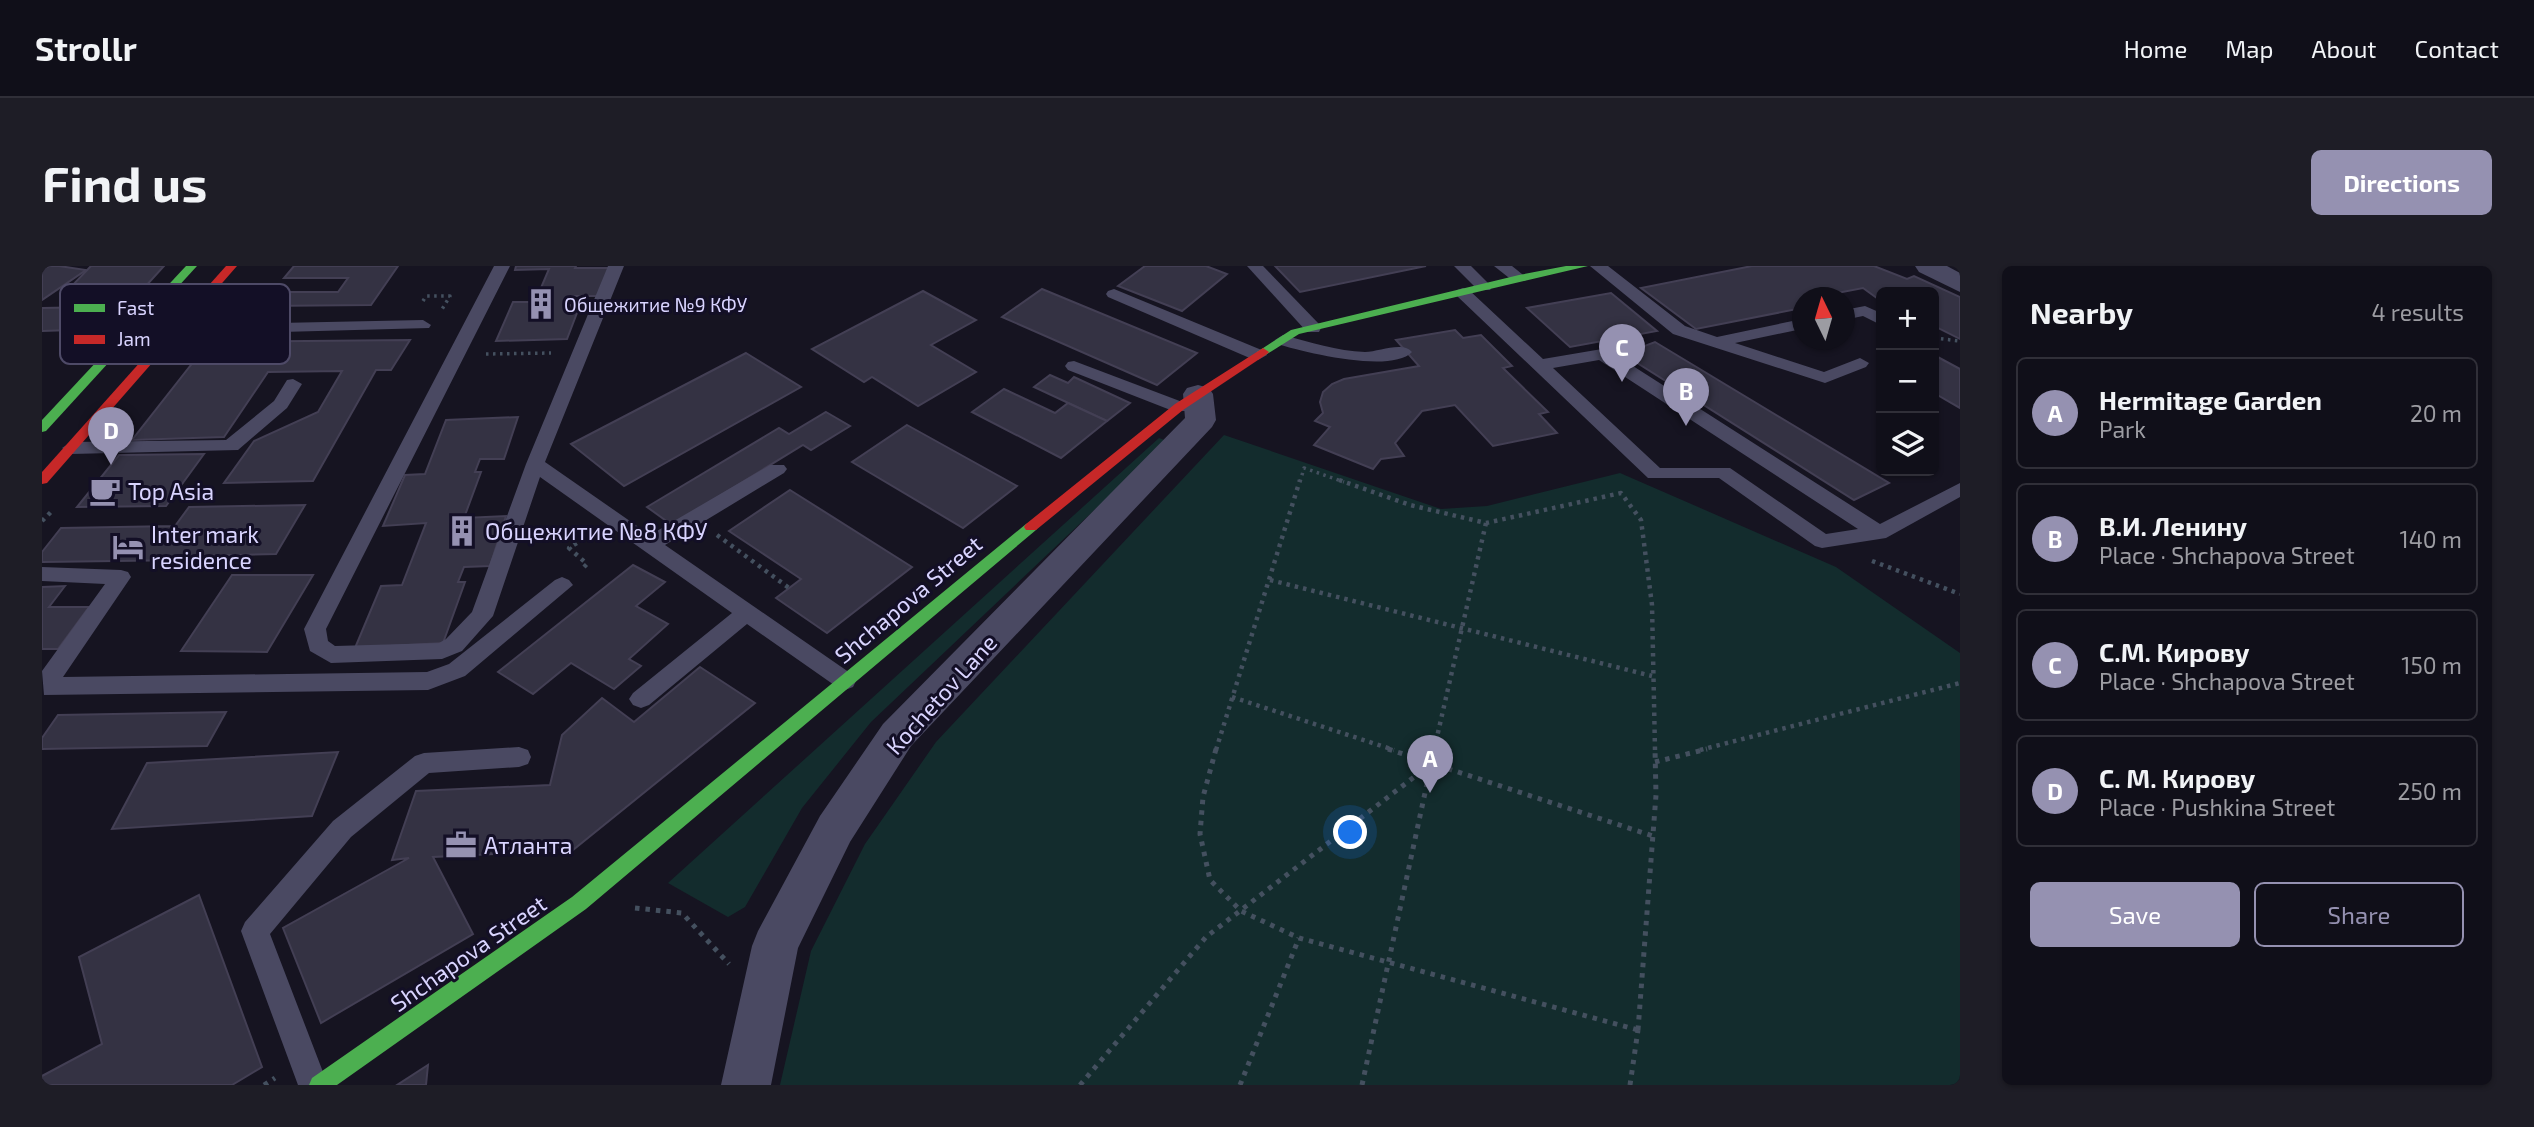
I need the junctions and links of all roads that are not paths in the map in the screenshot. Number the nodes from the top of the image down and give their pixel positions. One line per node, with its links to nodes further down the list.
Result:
1 (192, 266): 13 (street)
2 (232, 266): 14 (street)
3 (502, 266): 39 (lane)
4 (617, 266): 39 (lane)
5 (1255, 266): 24 (lane)
6 (1462, 266): 16 (lane)
7 (1502, 266): 12 (lane)
8 (1583, 266): 11 (street, Shchapova Street)
9 (1598, 266): 26 (lane)
10 (1928, 266): 15 (street)
11 (1560, 268): 12 (street, Shchapova Street)
12 (1519, 278): 16 (street, Shchapova Street)
13 (176, 284)
14 (216, 284)
15 (1960, 284)
16 (1484, 287): 18 (street, Shchapova Street)
17 (1114, 293): 28 (lane)
18 (1462, 293): 24 (street, Shchapova Street); 32 (lane)
19 (1855, 313): 20 (lane)
20 (1876, 317)
21 (423, 325): 23 (lane)
22 (1792, 326): 26 (lane)
23 (290, 328)
24 (1313, 328): 25 (street, Shchapova Street)
25 (1283, 340): 27 (lane); 28 (street, Shchapova Street)
26 (1714, 342): 29 (lane)
27 (1404, 352)
28 (1258, 355): 35 (street, Shchapova Street)
29 (1860, 363)
30 (102, 364): 36 (street)
31 (146, 364): 37 (street)
32 (1540, 365): 38 (lane); 41 (lane)
33 (1074, 366): 35 (lane)
34 (293, 384): 37 (lane)
35 (1189, 401): 49 (street, Shchapova Street); 54 (street, Kochetov Lane)
36 (42, 428)
37 (71, 448): 42 (street)
38 (1761, 457): 41 (lane); 44 (lane)
39 (535, 464): 45 (lane)
40 (777, 469): 45 (lane)
41 (1723, 472): 44 (lane)
42 (42, 480)
43 (1960, 489): 44 (lane)
44 (1879, 533)
45 (650, 544): 48 (lane)
46 (42, 574): 47 (lane)
47 (562, 585)
48 (747, 612): 49 (lane); 50 (lane)
49 (845, 681): 53 (street, Shchapova Street)
50 (640, 699)
51 (519, 757): 52 (lane)
52 (313, 1085)
53 (319, 1085)
54 (747, 1085)

